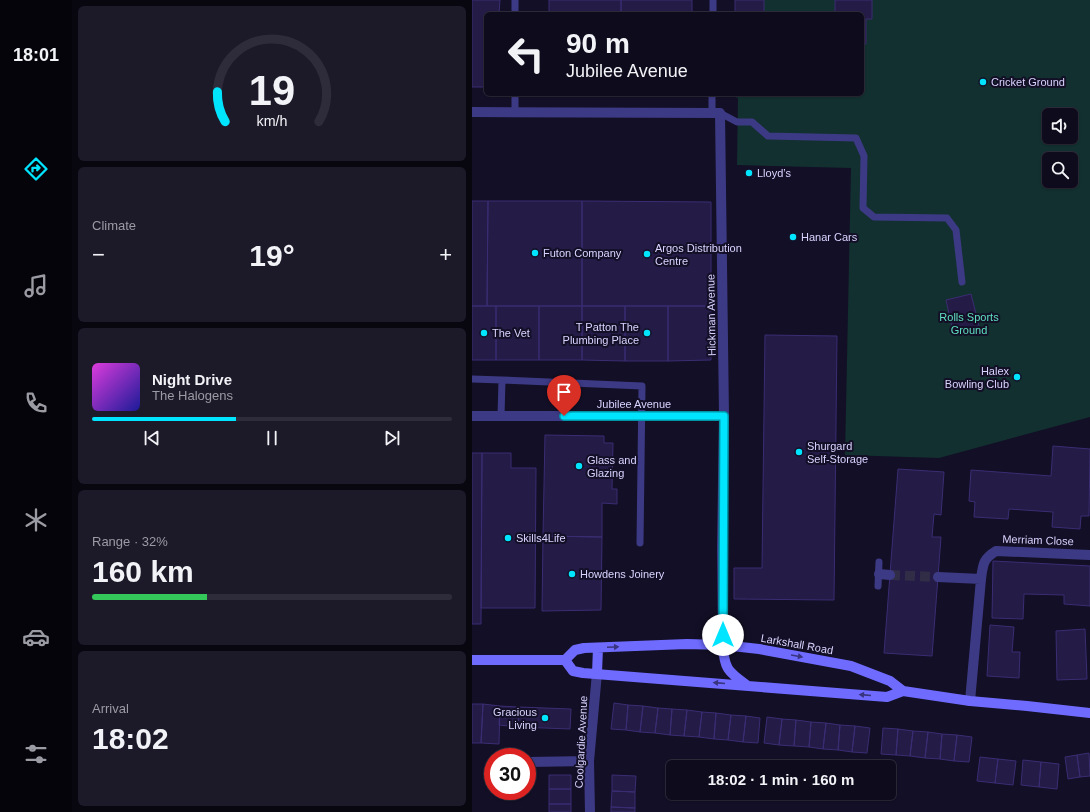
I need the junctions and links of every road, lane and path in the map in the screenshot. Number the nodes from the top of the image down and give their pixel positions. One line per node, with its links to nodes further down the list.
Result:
1 (515, 0): 3 (lane)
2 (713, 0): 4 (lane)
3 (515, 12)
4 (713, 12)
5 (515, 96): 8 (lane)
6 (712, 96): 9 (lane)
7 (472, 112): 8 (street)
8 (515, 112): 9 (street)
9 (716, 113): 10 (lane); 16 (street, Hickman Avenue)
10 (962, 282)
11 (472, 379): 12 (lane)
12 (502, 380): 14 (lane); 15 (lane)
13 (472, 416): 14 (street, Jubilee Avenue)
14 (502, 416): 15 (street, Jubilee Avenue)
15 (643, 416): 16 (street, Jubilee Avenue); 17 (lane)
16 (724, 416): 25 (street, Hickman Avenue)
17 (640, 543)
18 (1090, 554): 23 (street, Merriam Close)
19 (879, 562): 20 (lane)
20 (878, 574): 21 (street); 24 (lane)
21 (890, 575)
22 (938, 577): 23 (street)
23 (981, 579): 32 (street, Merriam Close)
24 (878, 586)
25 (723, 645): 26 (main road, Larkshall Road, one-way to 25); 30 (main road); 31 (main road, Larkshall Road, one-way to 31)
26 (598, 648): 28 (main road, Larkshall Road); 29 (main road)
27 (472, 660): 28 (main road)
28 (565, 660): 29 (main road, Larkshall Road)
29 (597, 673): 30 (main road, Larkshall Road, one-way to 29); 34 (street, Coolgardie Avenue)
30 (748, 686): 31 (main road, Larkshall Road, one-way to 30)
31 (903, 692): 32 (main road, Larkshall Road)
32 (970, 701): 33 (main road, Larkshall Road)
33 (1090, 713)
34 (589, 761): 35 (street); 36 (street, Coolgardie Avenue)
35 (536, 762)
36 (590, 812)

